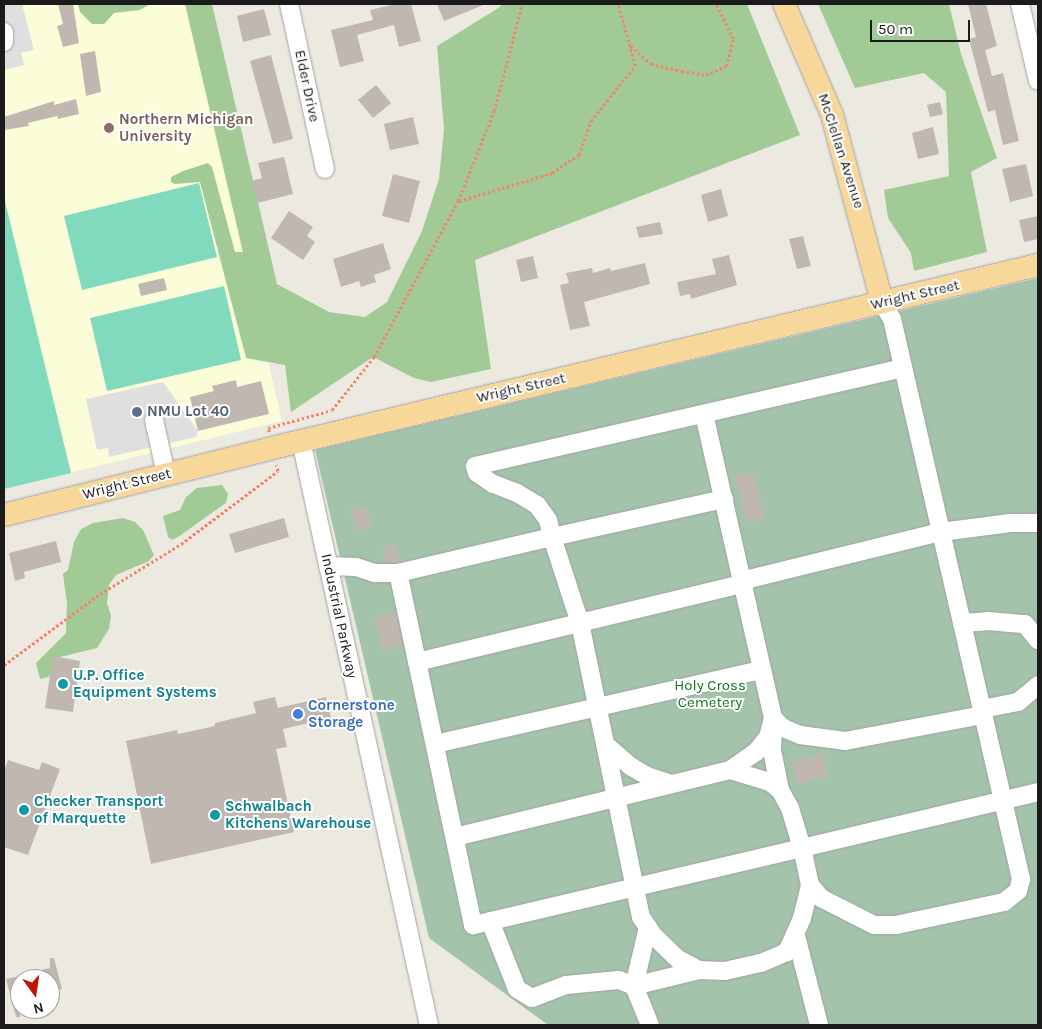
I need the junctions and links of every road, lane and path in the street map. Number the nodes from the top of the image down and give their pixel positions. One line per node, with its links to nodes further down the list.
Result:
1 (289, 4): 11 (street, Elder Drive)
2 (522, 4): 12 (path)
3 (618, 4): 9 (path)
4 (716, 4): 9 (path)
5 (784, 4): 14 (main road, McClellan Avenue)
6 (1020, 4): 10 (street)
7 (4, 32): 8 (street)
8 (4, 42)
9 (630, 46): 12 (path)
10 (1038, 81)
11 (325, 168)
12 (458, 201): 16 (path)
13 (1038, 265): 14 (main road, Wright Street)
14 (882, 302): 15 (street); 19 (main road, Wright Street)
15 (904, 368): 17 (street); 25 (street)
16 (332, 410)
17 (704, 414): 22 (street); 26 (street)
18 (154, 420): 21 (street)
19 (300, 441): 21 (main road, Wright Street); 27 (street, Industrial Parkway)
20 (278, 471): 34 (path)
21 (166, 474): 23 (main road, Wright Street)
22 (724, 499): 26 (street); 29 (street)
23 (4, 515)
24 (1038, 523): 25 (street)
25 (941, 532): 29 (street); 31 (street)
26 (552, 536): 28 (street); 30 (street)
27 (328, 566): 28 (street); 57 (street, Industrial Parkway)
28 (398, 573): 33 (street)
29 (743, 584): 30 (street); 35 (street)
30 (580, 623): 33 (street); 37 (street)
31 (962, 623): 32 (street); 38 (street)
32 (1038, 640)
33 (417, 662): 40 (street)
34 (4, 665)
35 (762, 670): 37 (street); 39 (street)
36 (1038, 685): 38 (street)
37 (598, 709): 40 (street); 41 (street)
38 (983, 712): 39 (street); 47 (street)
39 (773, 718): 42 (street); 44 (street)
40 (435, 744): 48 (street)
41 (606, 745): 43 (street); 46 (street)
42 (730, 770): 43 (street); 44 (street)
43 (671, 784): 46 (street)
44 (780, 790): 49 (street)
45 (1038, 792): 47 (street)
46 (617, 797): 48 (street); 51 (street)
47 (1003, 802): 49 (street); 50 (street)
48 (455, 836): 52 (street)
49 (802, 848): 50 (street); 51 (street)
50 (810, 885): 54 (street)
51 (637, 887): 52 (street); 53 (street)
52 (490, 921): 56 (street)
53 (648, 927): 55 (street); 56 (street)
54 (796, 936): 55 (street); 59 (street)
55 (699, 970): 56 (street)
56 (634, 986): 58 (street)
57 (429, 1025)
58 (650, 1025)
59 (819, 1025)

